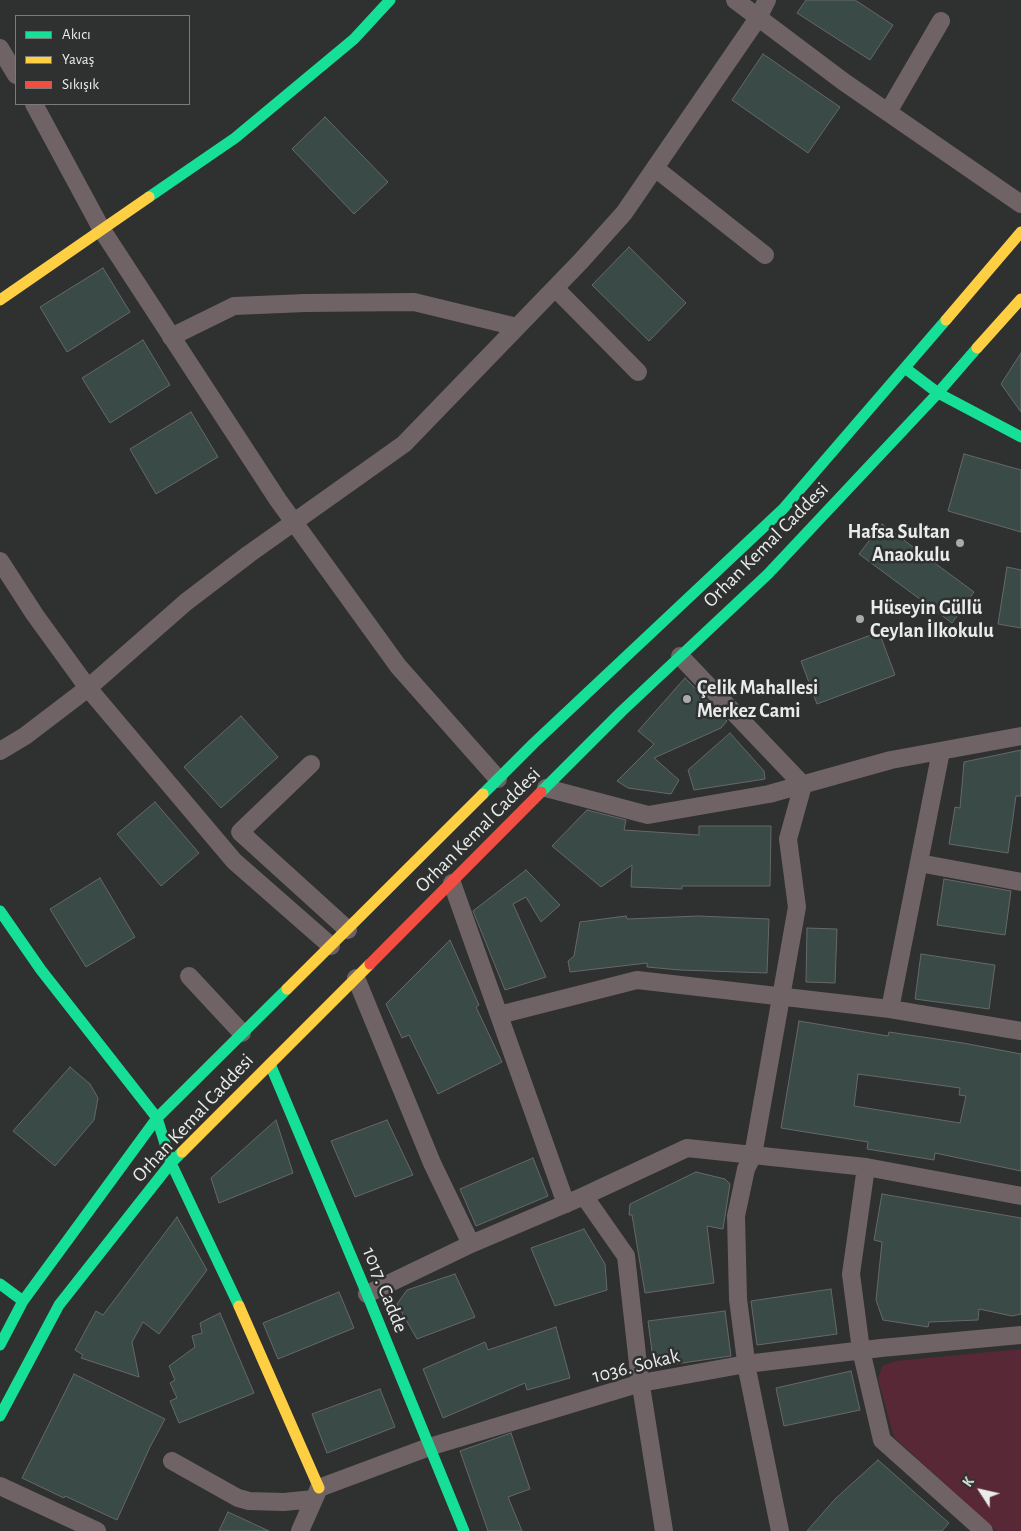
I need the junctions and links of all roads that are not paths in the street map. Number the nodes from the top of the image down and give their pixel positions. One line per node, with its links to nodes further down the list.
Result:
1 (390, 0): 12 (main road)
2 (735, 0): 4 (street)
3 (767, 0): 4 (street)
4 (758, 18): 9 (street); 10 (street)
5 (942, 21): 9 (street)
6 (0, 48): 7 (street)
7 (15, 73)
8 (35, 105): 12 (street)
9 (888, 112): 11 (street)
10 (655, 168): 14 (street); 15 (street)
11 (1021, 204)
12 (102, 230): 17 (main road); 19 (street)
13 (1021, 232): 20 (main road, Orhan Kemal Caddesi)
14 (765, 255)
15 (555, 288): 18 (street); 21 (street)
16 (1021, 299): 22 (main road, Orhan Kemal Caddesi)
17 (0, 300)
18 (517, 327): 19 (street); 24 (street)
19 (171, 337): 24 (street)
20 (905, 368): 22 (main road); 32 (main road, Orhan Kemal Caddesi)
21 (638, 372)
22 (938, 393): 23 (main road); 26 (main road, Orhan Kemal Caddesi)
23 (1021, 437)
24 (294, 523): 27 (street); 32 (street)
25 (0, 561): 27 (street)
26 (680, 656): 33 (street); 34 (main road, Orhan Kemal Caddesi)
27 (88, 688): 29 (street); 40 (street)
28 (1021, 736): 30 (street)
29 (0, 751)
30 (941, 751): 33 (street); 35 (street)
31 (311, 764): 39 (street)
32 (498, 779): 39 (main road, Orhan Kemal Caddesi)
33 (803, 784): 34 (street); 43 (street)
34 (546, 788): 37 (main road, Orhan Kemal Caddesi)
35 (919, 863): 36 (street); 44 (street)
36 (1021, 882)
37 (452, 883): 42 (main road, Orhan Kemal Caddesi); 45 (street)
38 (0, 911): 49 (main road)
39 (348, 930): 40 (main road, Orhan Kemal Caddesi)
40 (331, 946): 47 (main road, Orhan Kemal Caddesi)
41 (189, 976): 47 (street)
42 (356, 978): 48 (main road, Orhan Kemal Caddesi); 56 (street)
43 (781, 996): 44 (street); 45 (street); 50 (street)
44 (890, 1009): 46 (street)
45 (499, 1015): 55 (street)
46 (1021, 1031)
47 (242, 1034): 49 (main road, Orhan Kemal Caddesi)
48 (270, 1064): 51 (main road, Orhan Kemal Caddesi); 58 (main road, 1017. Cadde)
49 (157, 1118): 51 (main road); 59 (main road, Orhan Kemal Caddesi)
50 (753, 1155): 52 (street); 53 (street); 63 (street)
51 (171, 1163): 65 (main road, Orhan Kemal Caddesi); 69 (main road)
52 (866, 1167): 54 (street); 62 (street)
53 (584, 1196): 55 (street); 64 (street)
54 (1021, 1196)
55 (566, 1204): 56 (street)
56 (471, 1244): 58 (street)
57 (0, 1284): 59 (main road)
58 (367, 1294): 66 (main road, 1017. Cadde)
59 (23, 1301): 61 (main road, Orhan Kemal Caddesi)
60 (1021, 1335): 62 (street, 1036. Sokak)
61 (0, 1346)
62 (861, 1350): 63 (street, 1036. Sokak); 75 (street)
63 (746, 1364): 64 (street, 1036. Sokak); 74 (street)
64 (641, 1383): 66 (street, 1036. Sokak); 73 (street)
65 (0, 1416)
66 (429, 1447): 69 (street, 1036. Sokak); 72 (main road, 1017. Cadde)
67 (172, 1461): 69 (street, 1036. Sokak)
68 (0, 1486): 70 (street)
69 (317, 1494): 71 (street)
70 (97, 1531)
71 (300, 1531)
72 (464, 1531)
73 (664, 1531)
74 (780, 1531)
75 (984, 1531)

